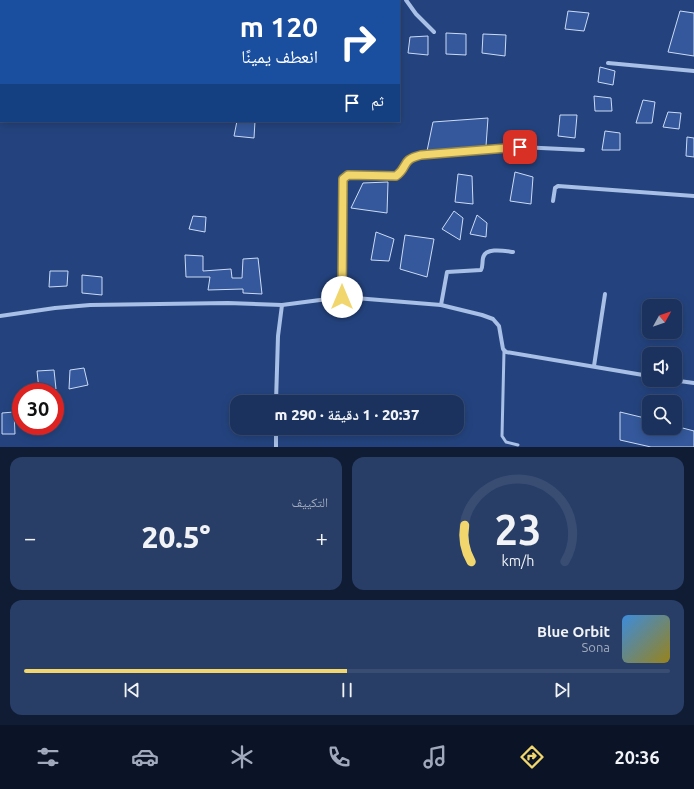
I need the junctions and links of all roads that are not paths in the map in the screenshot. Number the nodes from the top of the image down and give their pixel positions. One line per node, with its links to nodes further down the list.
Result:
1 (406, 0): 2 (street)
2 (434, 32)
3 (608, 63): 4 (street)
4 (694, 71)
5 (583, 150): 10 (street)
6 (694, 196): 7 (street)
7 (553, 201)
8 (513, 252): 12 (street)
9 (605, 294): 15 (street)
10 (342, 297): 11 (street); 12 (street)
11 (282, 305): 13 (street); 19 (street)
12 (441, 305): 14 (street)
13 (0, 316)
14 (504, 351): 15 (street); 21 (lane)
15 (594, 366): 16 (street)
16 (642, 375)
17 (682, 382): 18 (street)
18 (694, 384)
19 (276, 395)
20 (276, 435): 22 (street)
21 (518, 445)
22 (276, 447)

